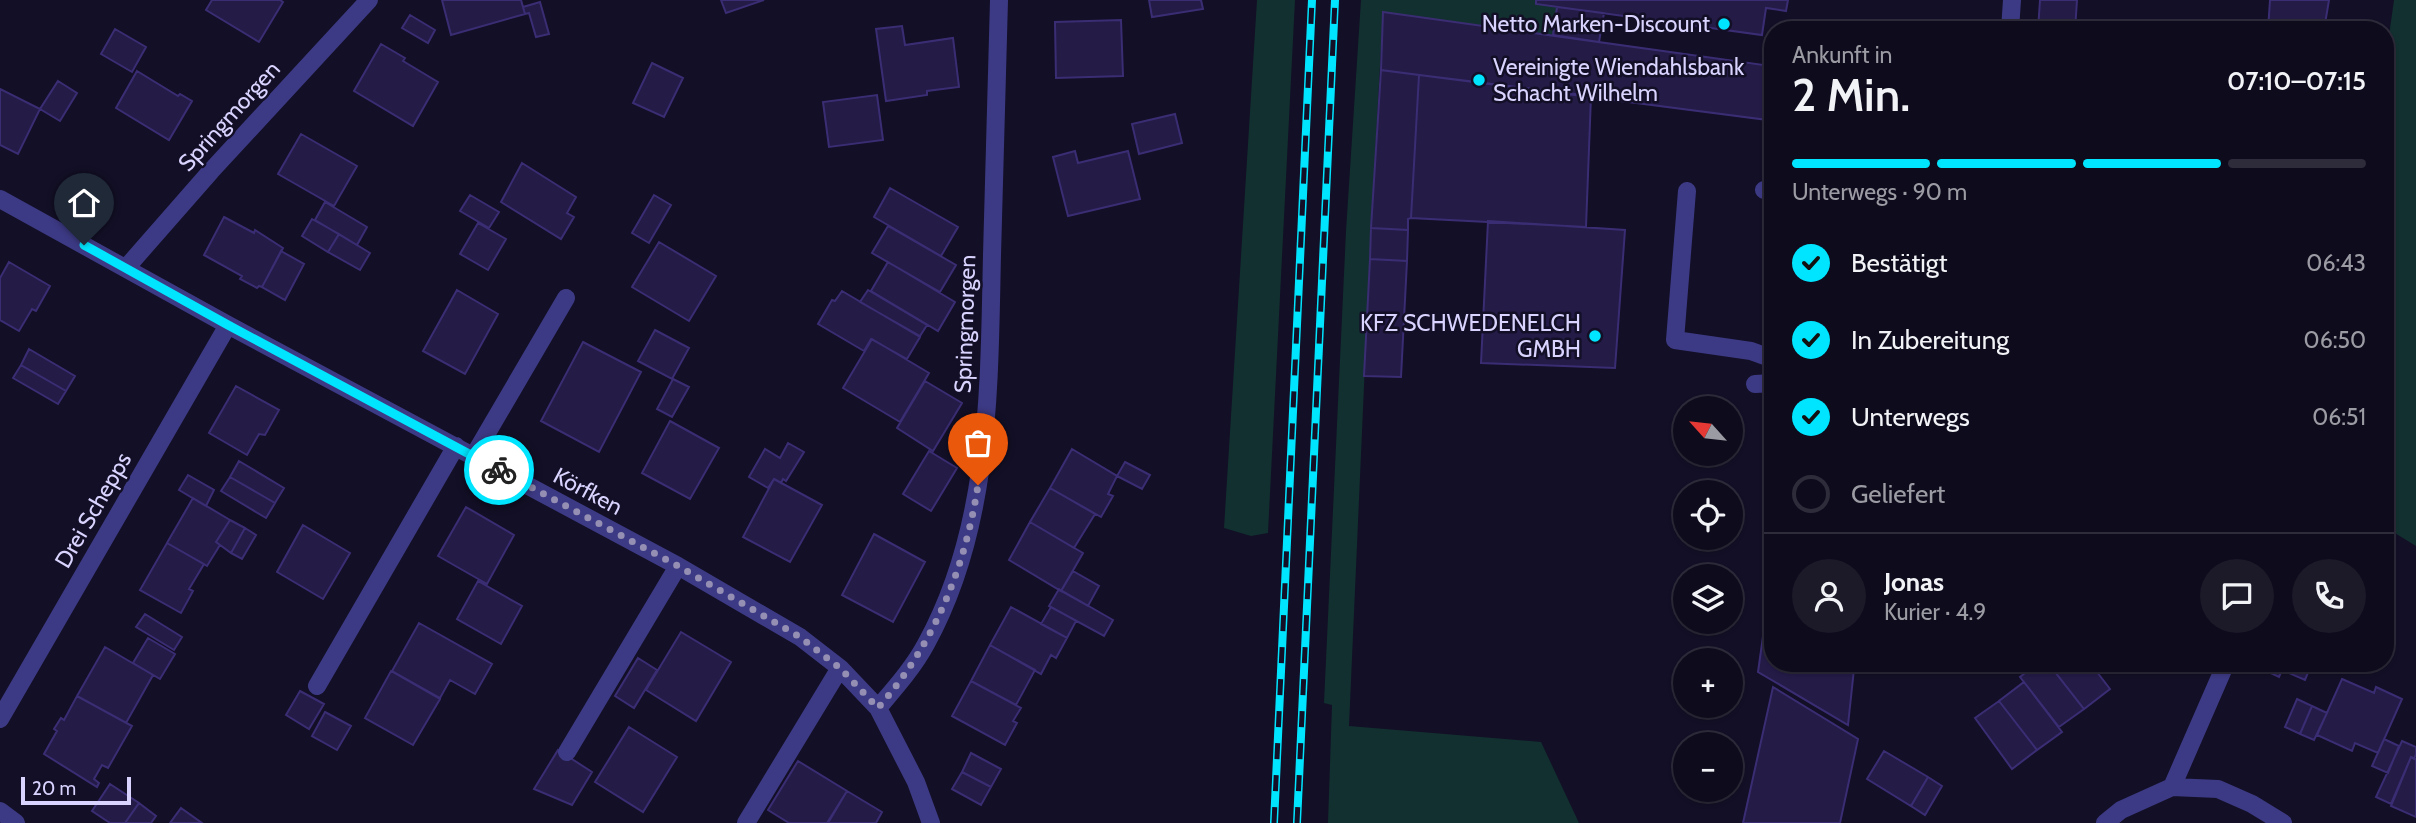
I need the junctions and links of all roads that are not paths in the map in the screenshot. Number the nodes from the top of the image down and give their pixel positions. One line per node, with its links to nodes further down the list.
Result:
1 (369, 0): 7 (street, Springmorgen)
2 (999, 0): 17 (street, Springmorgen)
3 (2012, 0): 4 (street)
4 (2011, 21)
5 (1687, 191): 10 (street)
6 (0, 199): 7 (street, Körfken)
7 (127, 268): 9 (street, Körfken)
8 (566, 298): 12 (street)
9 (228, 325): 11 (street, Körfken); 18 (street, Drei Schepps)
10 (1764, 356)
11 (456, 446): 12 (street, Körfken); 16 (street)
12 (473, 457): 13 (street, Körfken)
13 (678, 566): 14 (street, Körfken); 19 (street)
14 (840, 668): 17 (street, Körfken); 23 (street)
15 (2222, 672): 20 (street)
16 (317, 686)
17 (878, 708): 24 (street, Körfken)
18 (0, 719)
19 (566, 752)
20 (2172, 787): 25 (street); 26 (street)
21 (0, 811): 22 (street)
22 (16, 823)
23 (746, 823)
24 (931, 823)
25 (2105, 823)
26 (2283, 823)

